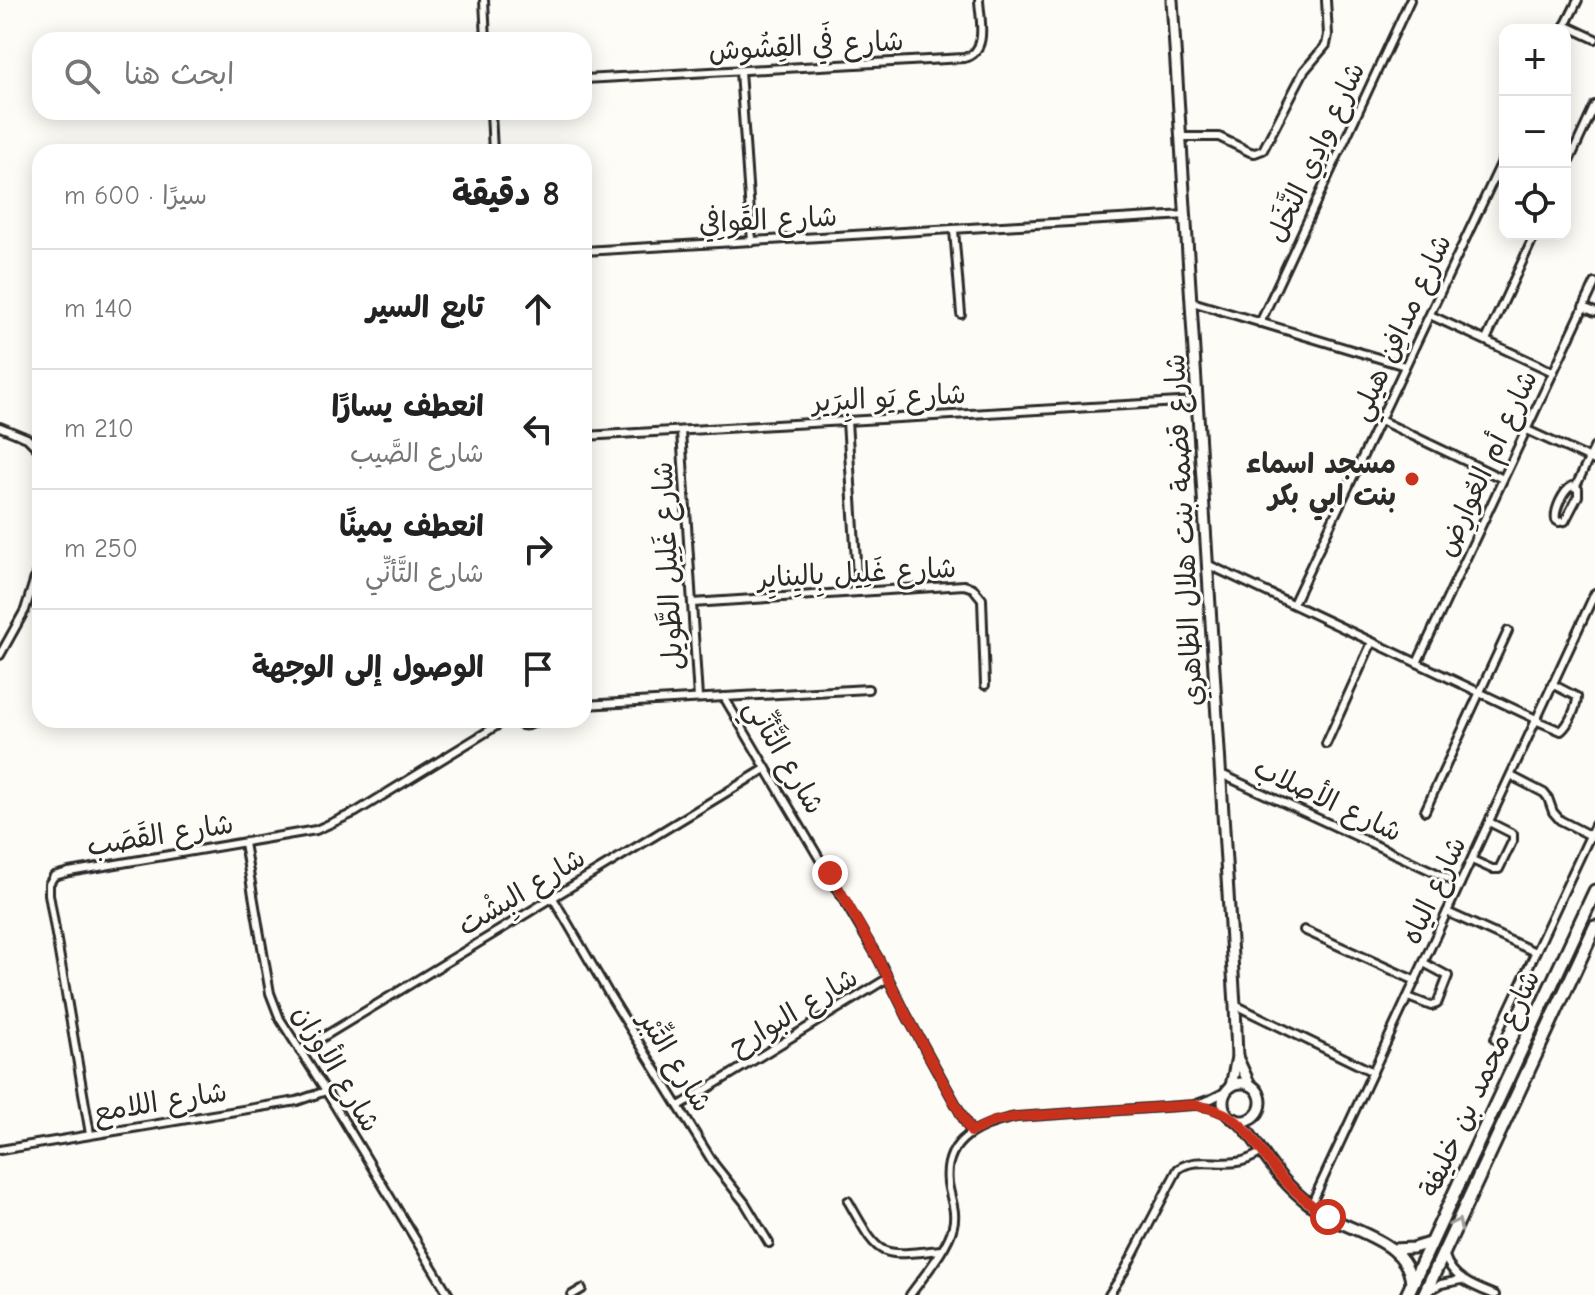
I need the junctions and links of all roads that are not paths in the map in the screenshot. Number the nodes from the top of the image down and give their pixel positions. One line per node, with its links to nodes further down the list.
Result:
1 (484, 0): 9 (street)
2 (979, 0): 11 (street, شارع فَي القِشُوش)
3 (1172, 0): 15 (street, شارع قضمة بنت هلال الظاهري)
4 (1326, 0): 15 (street)
5 (1410, 0): 30 (street, شارع وادِي النَّخَل)
6 (1578, 0): 7 (street)
7 (1566, 24)
8 (1571, 30): 10 (street)
9 (486, 32)
10 (1595, 39)
11 (740, 71): 12 (street, شارع فَي القِشُوش); 22 (street)
12 (592, 79)
13 (1595, 105): 18 (street)
14 (491, 120): 16 (street)
15 (1181, 137): 19 (street, شارع قضمة بنت هلال الظاهري)
16 (493, 144)
17 (1499, 168): 29 (street, شارع مدافِن هيلي)
18 (1566, 168)
19 (1186, 215): 20 (street, شارع القَوافِي); 25 (street, شارع قضمة بنت هلال الظاهري)
20 (954, 230): 22 (street, شارع القَوافِي); 28 (street)
21 (1532, 240): 31 (street)
22 (752, 242): 23 (street, شارع القَوافِي)
23 (592, 251)
24 (1595, 283): 26 (street, شارع أم العُوارِض)
25 (1192, 302): 30 (street); 34 (street, شارع قضمة بنت هلال الظاهري)
26 (1583, 307): 27 (street); 33 (street, شارع أم العُوارِض)
27 (1595, 312)
28 (961, 314)
29 (1430, 315): 31 (street); 32 (street, شارع مدافِن هيلي)
30 (1260, 323): 32 (street)
31 (1486, 340): 33 (street)
32 (1405, 366): 35 (street, شارع مدافِن هيلي)
33 (1553, 372): 38 (street, شارع أم العُوارِض)
34 (1197, 401): 36 (street, شارع يَو البِرَير); 46 (street, شارع قضمة بنت هلال الظاهري)
35 (1380, 420): 44 (street); 51 (street, شارع مدافِن هيلي)
36 (847, 421): 39 (street, شارع يَو البِرَير); 48 (street)
37 (0, 427): 41 (street)
38 (1527, 430): 43 (street); 44 (street, شارع أم العُوارِض)
39 (681, 431): 40 (street, شارع يَو البِرَير); 50 (street, شارع غَلِيل الطَّويل)
40 (592, 436)
41 (32, 443)
42 (1595, 446): 43 (street)
43 (1592, 460): 45 (street)
44 (1503, 479): 55 (street, شارع أم العُوارِض)
45 (1576, 486): 45 (street)
46 (1209, 565): 51 (street); 67 (street, شارع قضمة بنت هلال الظاهري)
47 (32, 588): 54 (street)
48 (858, 592): 50 (street, شارع غَلِيل بِاليِنايِر); 57 (street, شارع غَلِيل بِاليِنايِر)
49 (1595, 593): 56 (street, شارع الياه)
50 (692, 603): 61 (street, شارع غَلِيل الطَّويل)
51 (1293, 604): 53 (street)
52 (1508, 631): 59 (street)
53 (1372, 642): 55 (street); 65 (street)
54 (0, 655)
55 (1417, 663): 59 (street)
56 (1552, 684): 63 (street, شارع الياه); 63 (street)
57 (985, 685)
58 (868, 689): 60 (street)
59 (1480, 692): 63 (street); 69 (street)
60 (724, 697): 61 (street); 66 (street, شارع التَّأنِّي)
61 (698, 698): 62 (street)
62 (592, 705)
63 (1536, 720): 68 (street, شارع الياه)
64 (493, 728): 73 (street, شارع القَصَب)
65 (1326, 744)
66 (765, 769): 77 (street, شارع البِشْت); 83 (street, شارع التَّأنِّي)
67 (1221, 774): 75 (street, شارع الأصلاب); 86 (street, شارع قضمة بنت هلال الظاهري)
68 (1511, 776): 70 (street, شارع الياه); 72 (street)
69 (1425, 811)
70 (1489, 822): 74 (street, شارع الياه); 74 (street)
71 (1595, 825): 72 (street)
72 (1594, 836): 81 (street)
73 (244, 843): 88 (street, شارع الأوزان); 99 (street, شارع القَصَب)
74 (1472, 860): 75 (street, شارع الياه)
75 (1460, 884): 78 (street, شارع الياه)
76 (1595, 891): 104 (highway, شارع محمد بن خليفة)
77 (553, 898): 88 (street, شارع البِشْت); 95 (street, شارع التِّبْر)
78 (1447, 912): 81 (street); 82 (street, شارع الياه)
79 (1595, 927): 108 (highway, شارع محمد بن خليفة, one-way to 79)
80 (1304, 930): 84 (street)
81 (1535, 952): 87 (street)
82 (1424, 963): 84 (street, شارع الياه); 85 (street)
83 (888, 978): 95 (street, شارع البوارح); 98 (street, شارع التَّأنِّي)
84 (1416, 981): 85 (street, شارع الياه)
85 (1408, 997): 90 (street, شارع الياه)
86 (1235, 1005): 89 (street, شارع قضمة بنت هلال الظاهري); 90 (street)
87 (1495, 1039)
88 (300, 1051): 93 (street, شارع الأوزان)
89 (1237, 1057): 91 (street, شارع قضمة بنت هلال الظاهري); 92 (street, شارع قضمة بنت هلال الظاهري)
90 (1373, 1072): 103 (street, شارع الياه)
91 (1250, 1085): 92 (street); 96 (street)
92 (1229, 1088): 94 (street); 97 (street)
93 (326, 1091): 99 (street, شارع اللامع); 112 (street, شارع الأوزان)
94 (1194, 1105): 97 (street); 98 (street)
95 (679, 1106): 105 (street, شارع التِّبْر)
96 (1258, 1111): 97 (street); 101 (street)
97 (1232, 1117): 101 (street)
98 (971, 1132): 107 (street)
99 (90, 1134): 100 (street, شارع اللامع)
100 (0, 1150)
101 (1261, 1150): 103 (street); 115 (street)
102 (848, 1201): 107 (street)
103 (1311, 1205): 106 (street)
104 (1432, 1242): 106 (street); 111 (highway, شارع محمد بن خليفة)
105 (769, 1243)
106 (1392, 1249): 111 (street)
107 (941, 1250): 114 (street)
108 (1444, 1252): 109 (street); 116 (highway, شارع محمد بن خليفة)
109 (1464, 1280): 116 (street); 117 (street)
110 (582, 1289): 113 (street)
111 (1409, 1292)
112 (449, 1295)
113 (572, 1295)
114 (910, 1295)
115 (1109, 1295)
116 (1424, 1295)
117 (1495, 1295)

